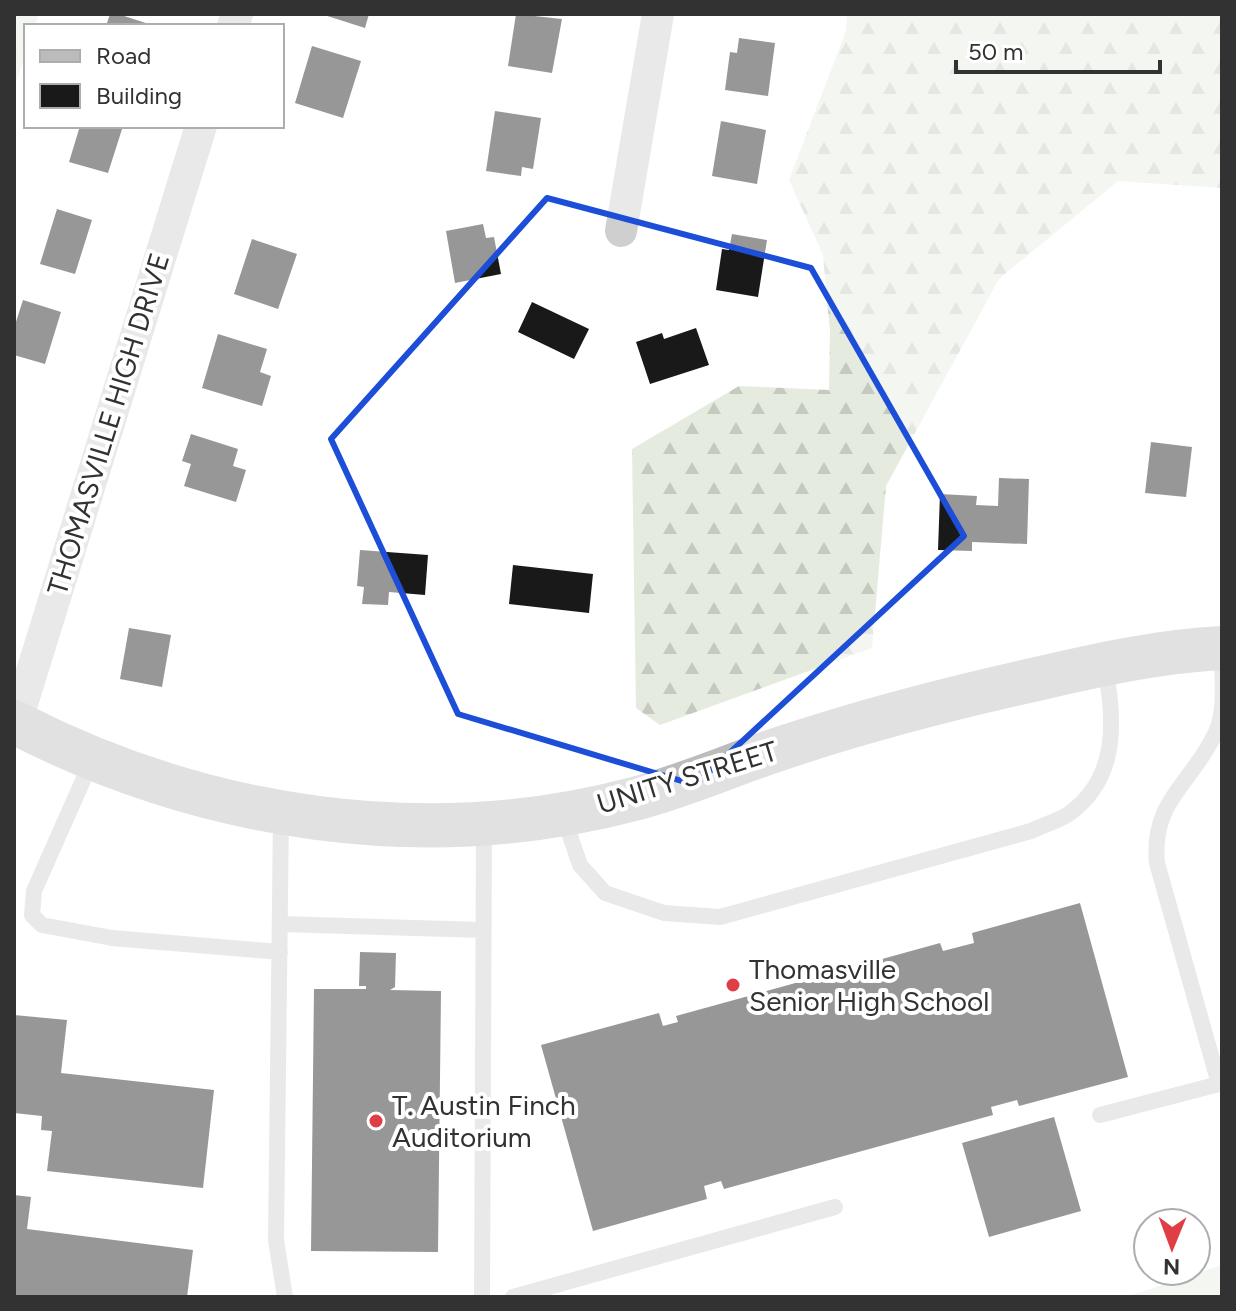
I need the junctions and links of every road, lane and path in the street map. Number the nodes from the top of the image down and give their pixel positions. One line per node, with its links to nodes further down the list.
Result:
1 (658, 14): 3 (street)
2 (200, 128): 6 (street, THOMASVILLE HIGH DRIVE)
3 (621, 231)
4 (1222, 650): 5 (street, UNITY STREET); 14 (lane)
5 (1105, 665): 8 (street, UNITY STREET); 8 (lane)
6 (15, 722): 7 (street, UNITY STREET)
7 (92, 760): 9 (street, UNITY STREET); 13 (lane)
8 (562, 813): 10 (street, UNITY STREET)
9 (281, 814): 10 (street, UNITY STREET); 11 (lane)
10 (484, 823): 12 (lane)
11 (280, 924): 12 (lane); 13 (lane)
12 (483, 930): 18 (lane)
13 (280, 952): 17 (lane)
14 (1100, 1115)
15 (835, 1207): 16 (lane)
16 (538, 1294): 19 (lane)
17 (285, 1297)
18 (482, 1297)
19 (513, 1297)

